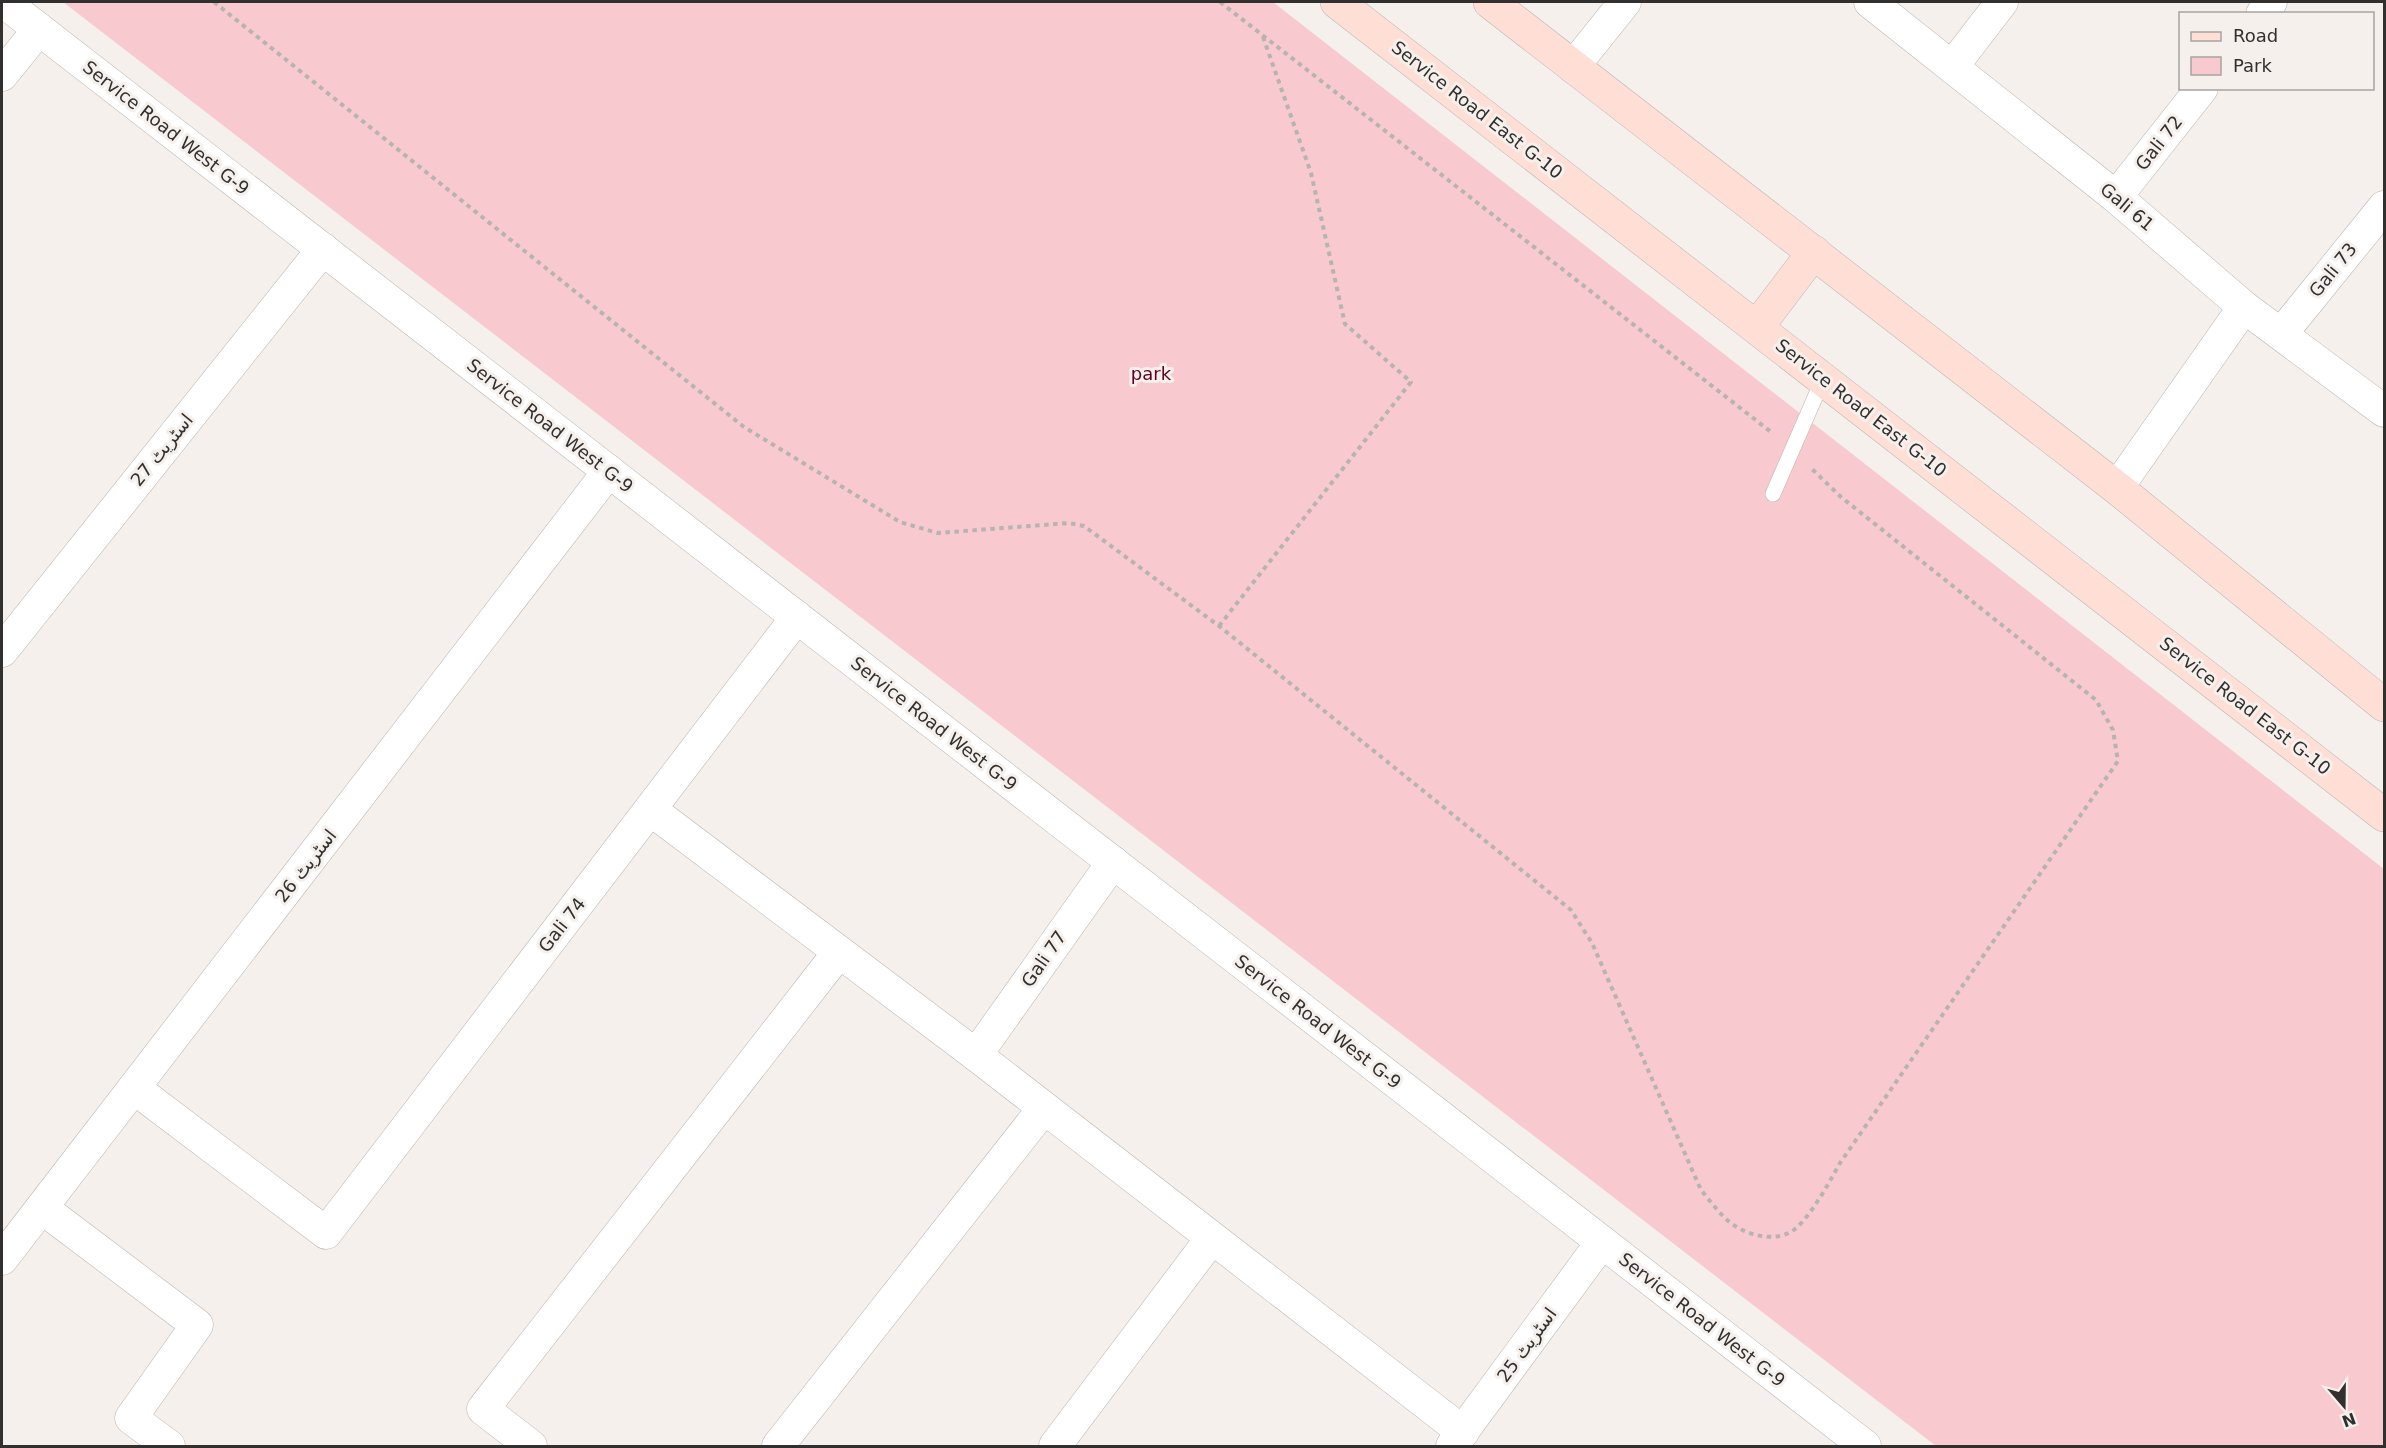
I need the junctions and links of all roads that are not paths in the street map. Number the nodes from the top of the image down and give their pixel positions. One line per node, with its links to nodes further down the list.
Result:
1 (4, 2): 7 (street, Service Road West G-9)
2 (1337, 2): 17 (main road, Service Road East G-10)
3 (1490, 2): 9 (main road)
4 (1625, 2): 9 (street)
5 (1870, 2): 8 (street, Gali 61)
6 (2002, 2): 8 (street)
7 (39, 29): 10 (street); 14 (street, Service Road West G-9)
8 (1952, 66): 12 (street, Gali 61)
9 (1573, 67): 15 (main road)
10 (2, 75)
11 (2200, 90): 12 (street, Gali 72)
12 (2116, 197): 16 (street, Gali 61)
13 (2385, 207): 18 (street, Gali 73)
14 (323, 249): 21 (street, Service Road West G-9); 25 (street, اسٹریٹ 27)
15 (1814, 252): 17 (main road); 22 (main road)
16 (2244, 307): 18 (street, Gali 61); 22 (street)
17 (1757, 327): 19 (main road, Service Road East G-10)
18 (2282, 333): 20 (street, Gali 61)
19 (1823, 379): 23 (lane); 28 (main road, Service Road East G-10)
20 (2385, 411)
21 (609, 471): 24 (street, Service Road West G-9); 32 (street, اسٹریٹ 26)
22 (2117, 488): 26 (main road)
23 (1773, 494)
24 (797, 617): 27 (street, Gali 74); 29 (street, Service Road West G-9)
25 (2, 651)
26 (2385, 705)
27 (651, 810): 30 (street); 32 (street, Gali 74)
28 (2385, 815)
29 (1113, 862): 31 (street, Gali 77); 36 (street, Service Road West G-9)
30 (839, 952): 31 (street); 40 (street)
31 (976, 1055): 33 (street)
32 (134, 1088): 34 (street, اسٹریٹ 26)
33 (1044, 1108): 35 (street); 41 (street)
34 (42, 1208): 37 (street, اسٹریٹ 26); 39 (street)
35 (1211, 1239): 38 (street); 42 (street)
36 (1602, 1242): 38 (street, اسٹریٹ 25); 43 (street, Service Road West G-9)
37 (2, 1259)
38 (1458, 1439)
39 (169, 1446)
40 (531, 1446)
41 (778, 1446)
42 (1055, 1446)
43 (1865, 1446)

